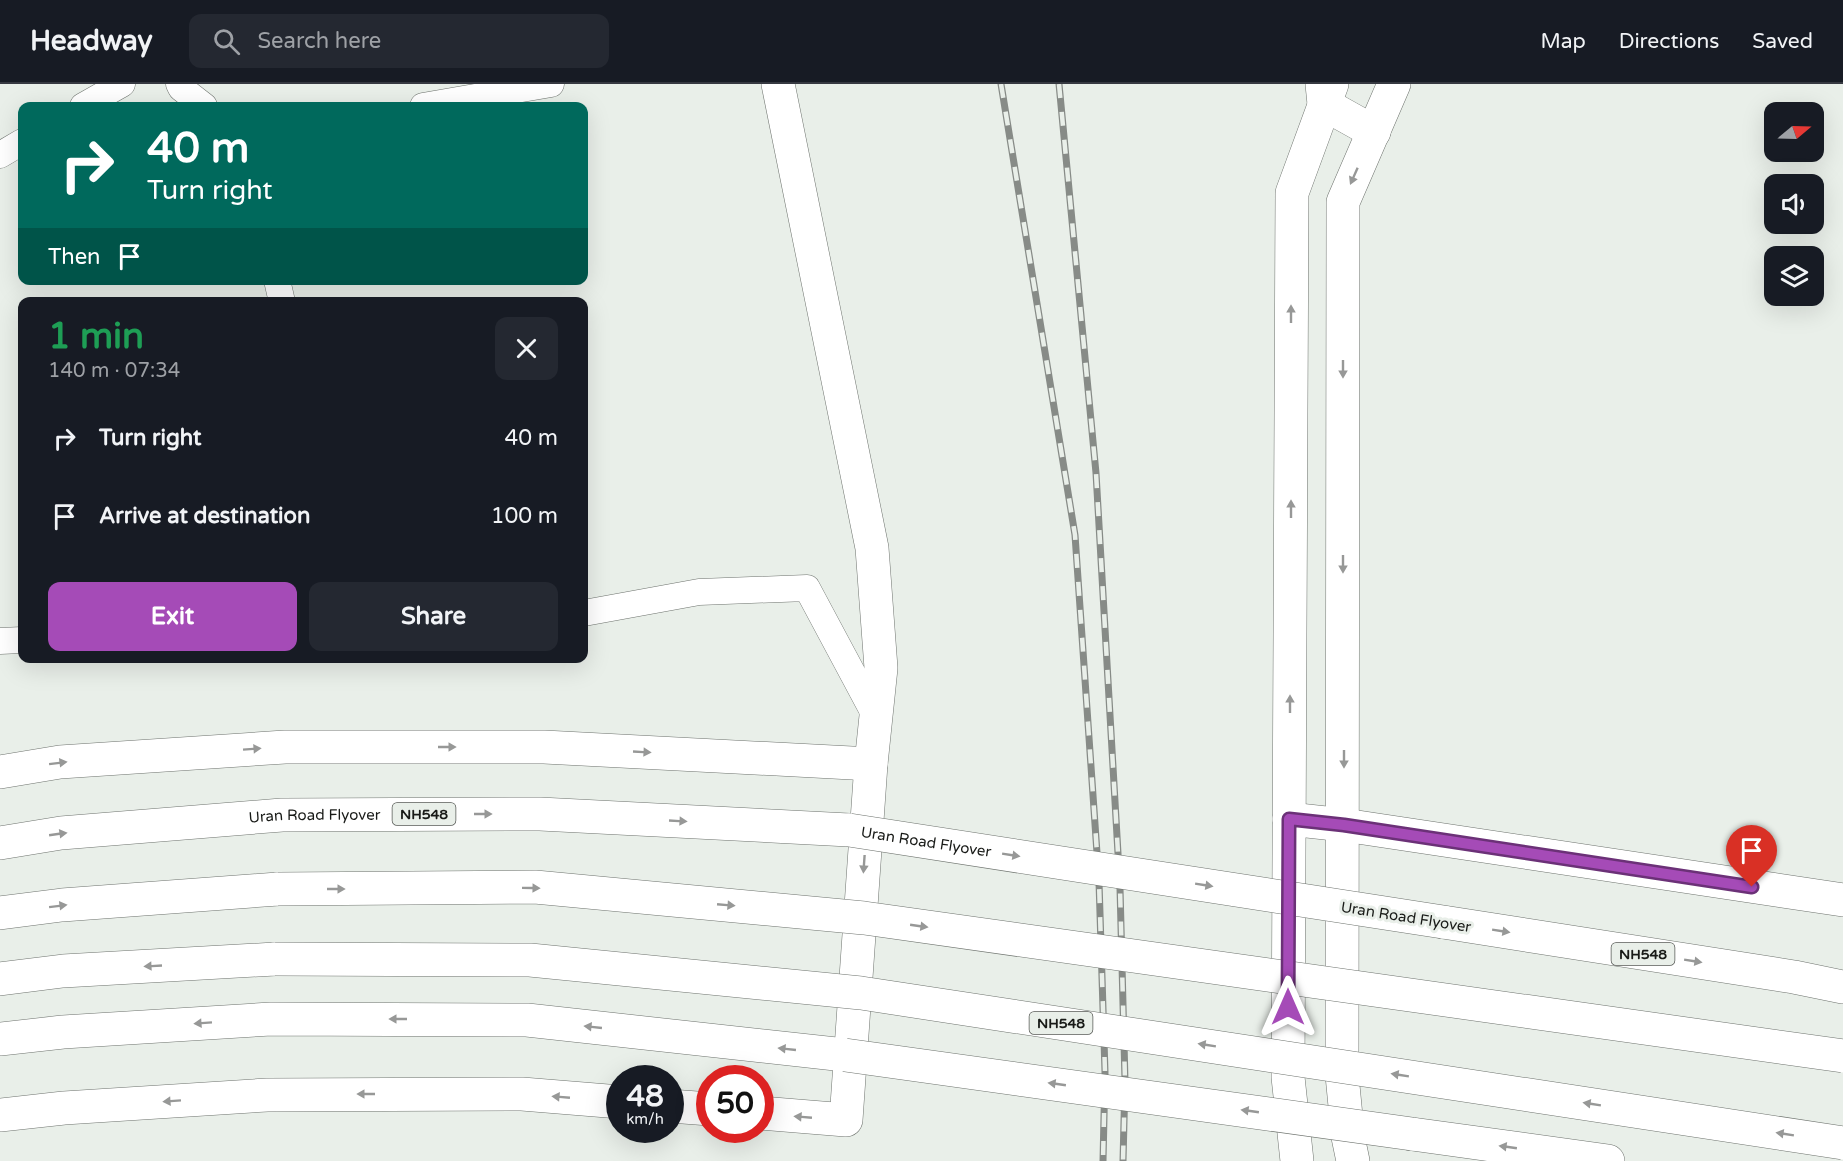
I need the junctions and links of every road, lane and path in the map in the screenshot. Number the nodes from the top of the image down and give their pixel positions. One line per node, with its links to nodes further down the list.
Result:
1 (122, 84): 7 (street)
2 (179, 84): 8 (street)
3 (551, 84): 9 (street)
4 (778, 84): 16 (main road)
5 (1394, 84): 10 (main road)
6 (1326, 91): 10 (main road); 19 (main road, one-way to 6)
7 (90, 102)
8 (199, 102)
9 (446, 102)
10 (1374, 132): 20 (main road, one-way to 20)
11 (18, 144): 12 (street)
12 (0, 154)
13 (588, 612): 16 (street)
14 (18, 640): 15 (street)
15 (0, 641)
16 (876, 717): 17 (main road)
17 (871, 764): 18 (main road, one-way to 17); 29 (main road, one-way to 29)
18 (0, 772)
19 (1289, 819): 20 (main road); 32 (main road)
20 (1344, 825): 22 (main road); 33 (main road)
21 (0, 843): 25 (main road, Uran Road Flyover / NH548, one-way to 25, bridge)
22 (1843, 900)
23 (0, 913): 27 (main road, one-way to 27, bridge)
24 (0, 979): 31 (main road, NH548, one-way to 24, bridge)
25 (1843, 987)
26 (0, 1039): 34 (main road, one-way to 26, bridge)
27 (1843, 1056)
28 (606, 1101): 30 (main road, one-way to 30)
29 (774, 1114)
30 (0, 1115)
31 (1843, 1143)
32 (1297, 1161)
33 (1353, 1161)
34 (1608, 1161)

